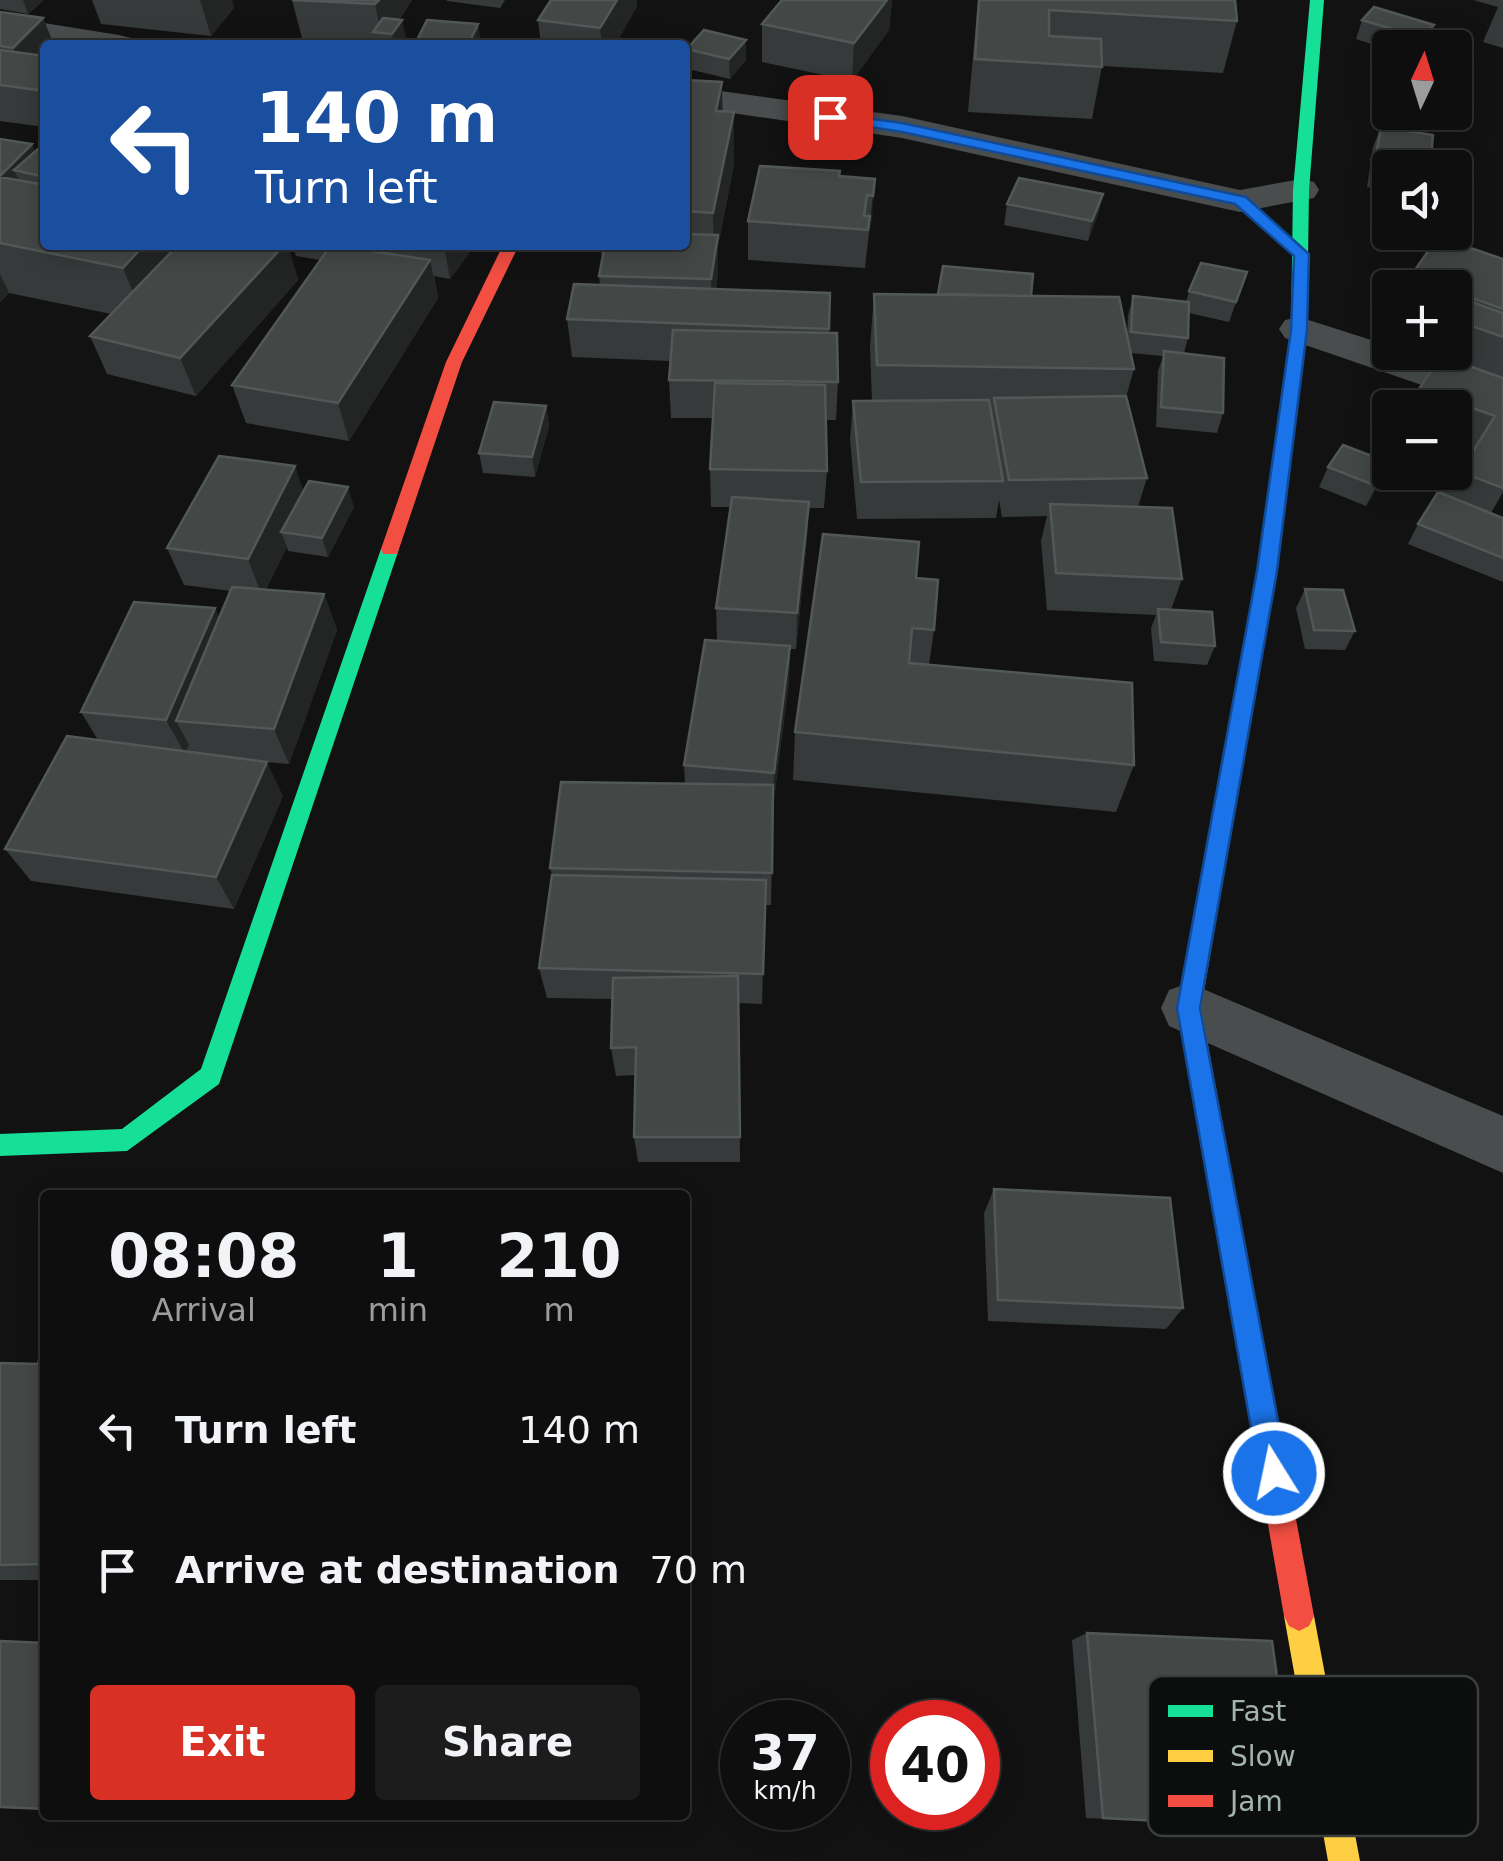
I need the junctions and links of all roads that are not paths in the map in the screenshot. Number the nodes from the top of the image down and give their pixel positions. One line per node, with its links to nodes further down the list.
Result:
1 (1316, 0): 5 (street)
2 (0, 26): 3 (street)
3 (88, 40)
4 (690, 97): 6 (street)
5 (1300, 190): 6 (street); 8 (street)
6 (1240, 200): 8 (street)
7 (510, 250): 12 (street)
8 (1302, 254): 9 (street)
9 (1299, 330): 10 (street); 11 (street)
10 (1503, 399)
11 (1188, 1008): 13 (street); 14 (street)
12 (0, 1145)
13 (1503, 1145)
14 (1310, 1676)
15 (1339, 1836): 16 (street)
16 (1344, 1861)

